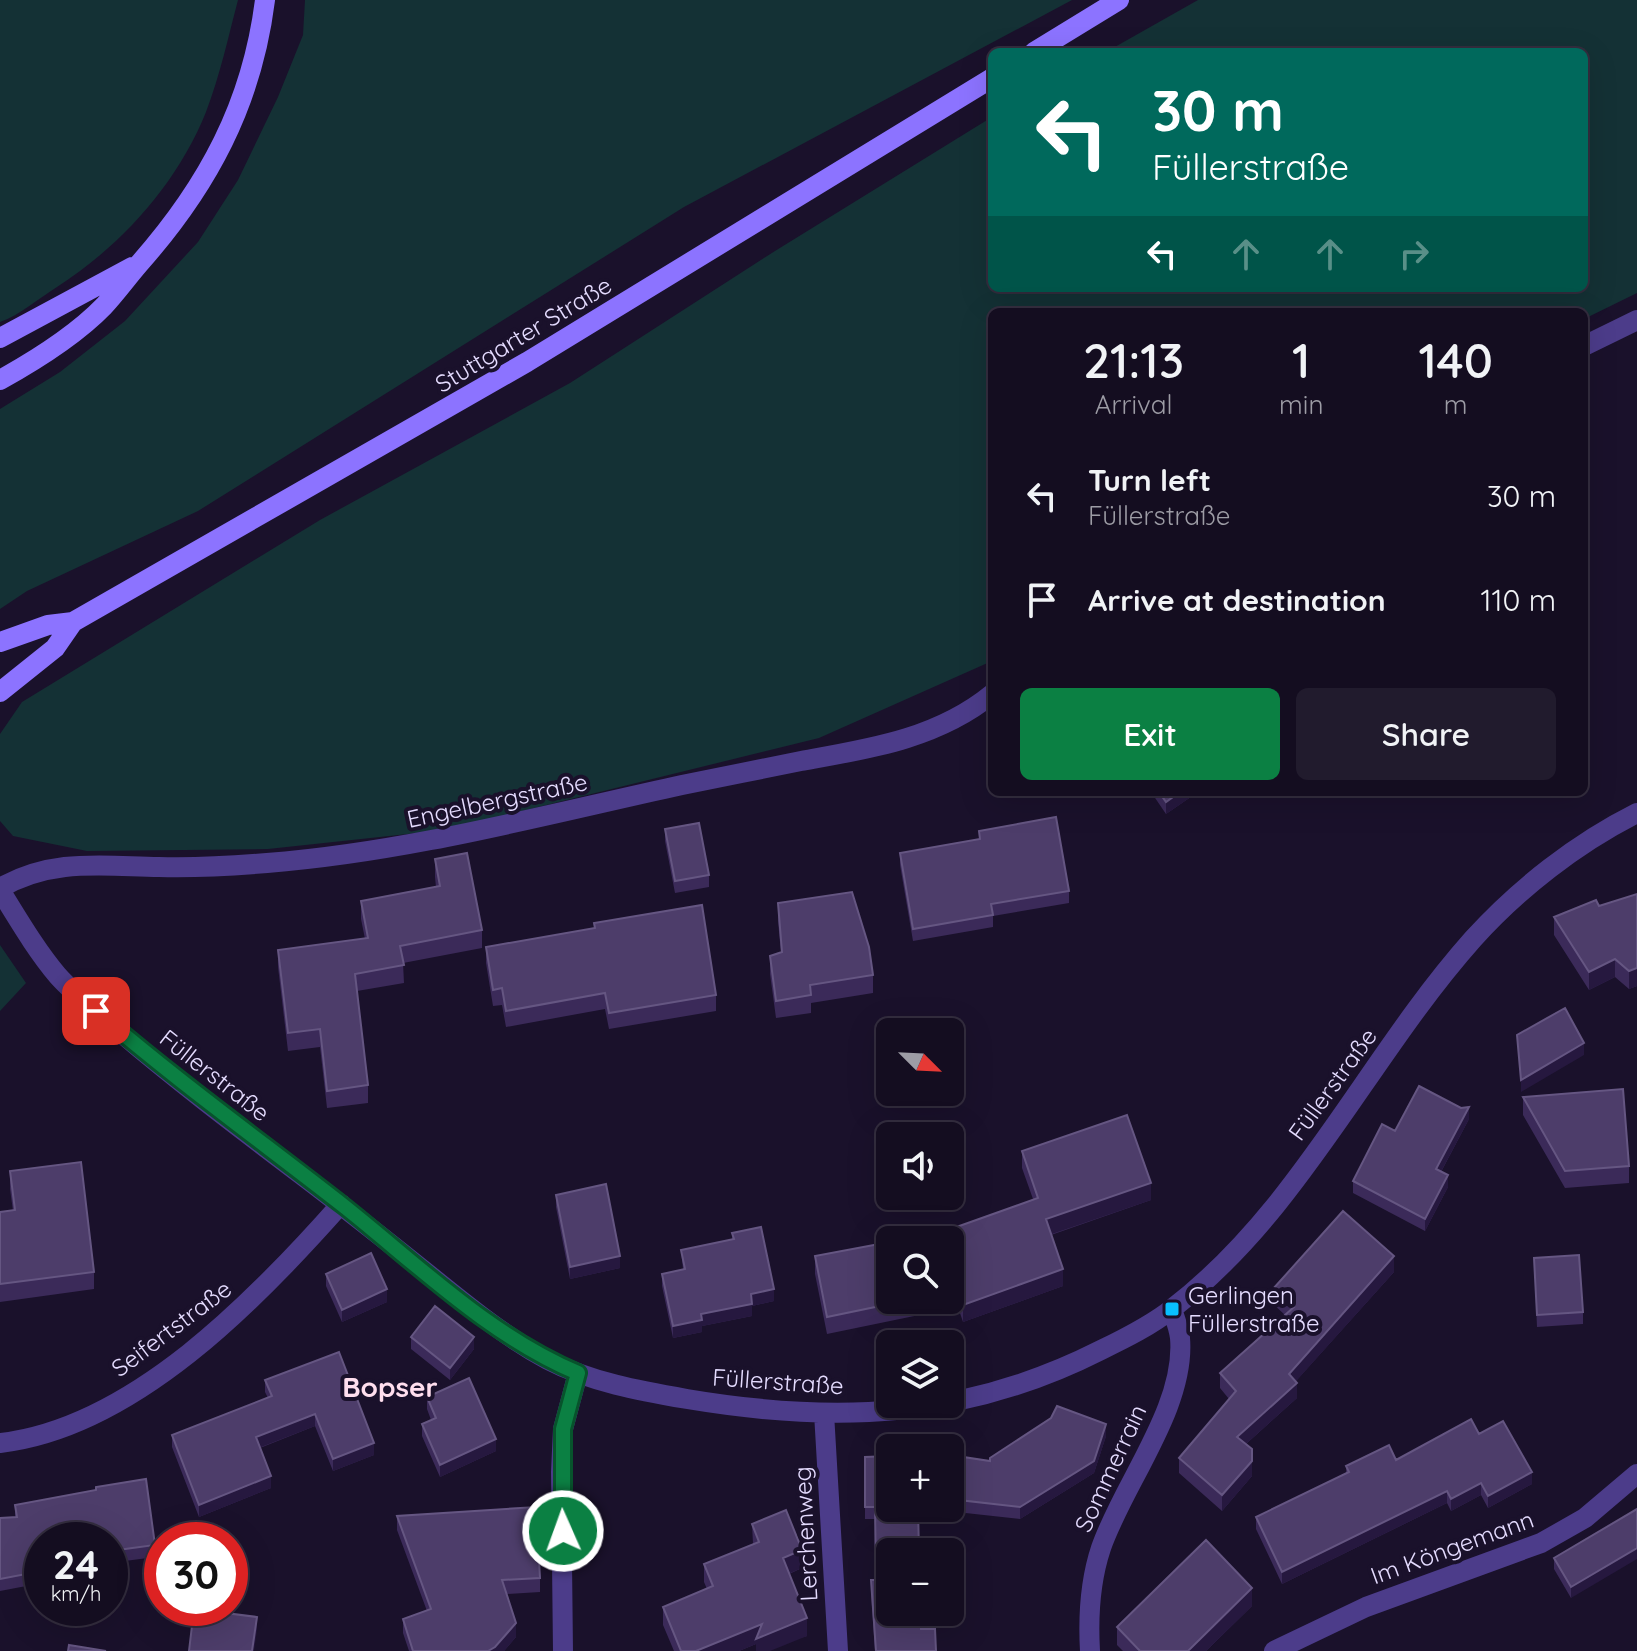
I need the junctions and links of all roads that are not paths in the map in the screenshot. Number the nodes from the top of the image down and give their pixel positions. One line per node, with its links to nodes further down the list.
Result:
1 (265, 0): 5 (main road)
2 (1119, 0): 3 (main road)
3 (1041, 48)
4 (988, 80): 10 (main road, Stuttgarter Straße)
5 (139, 264): 7 (main road); 9 (main road)
6 (1637, 320): 8 (street)
7 (0, 338)
8 (1588, 344)
9 (0, 380)
10 (73, 622): 11 (main road, Stuttgarter Straße); 12 (main road, Stuttgarter Straße)
11 (0, 642)
12 (0, 692)
13 (988, 697): 15 (street, Engelbergstraße)
14 (1637, 813): 17 (street, Füllerstraße)
15 (0, 889): 16 (street, Füllerstraße)
16 (341, 1204): 18 (street, Füllerstraße); 20 (street, Seifertstraße)
17 (1172, 1309): 19 (street, Füllerstraße); 24 (street, Sommerrain)
18 (578, 1373): 19 (street, Füllerstraße); 22 (street)
19 (824, 1413): 23 (street, Lerchenweg)
20 (0, 1443)
21 (1637, 1474): 25 (street, Im Köngemann)
22 (563, 1651)
23 (838, 1651)
24 (1090, 1651)
25 (1274, 1651)

